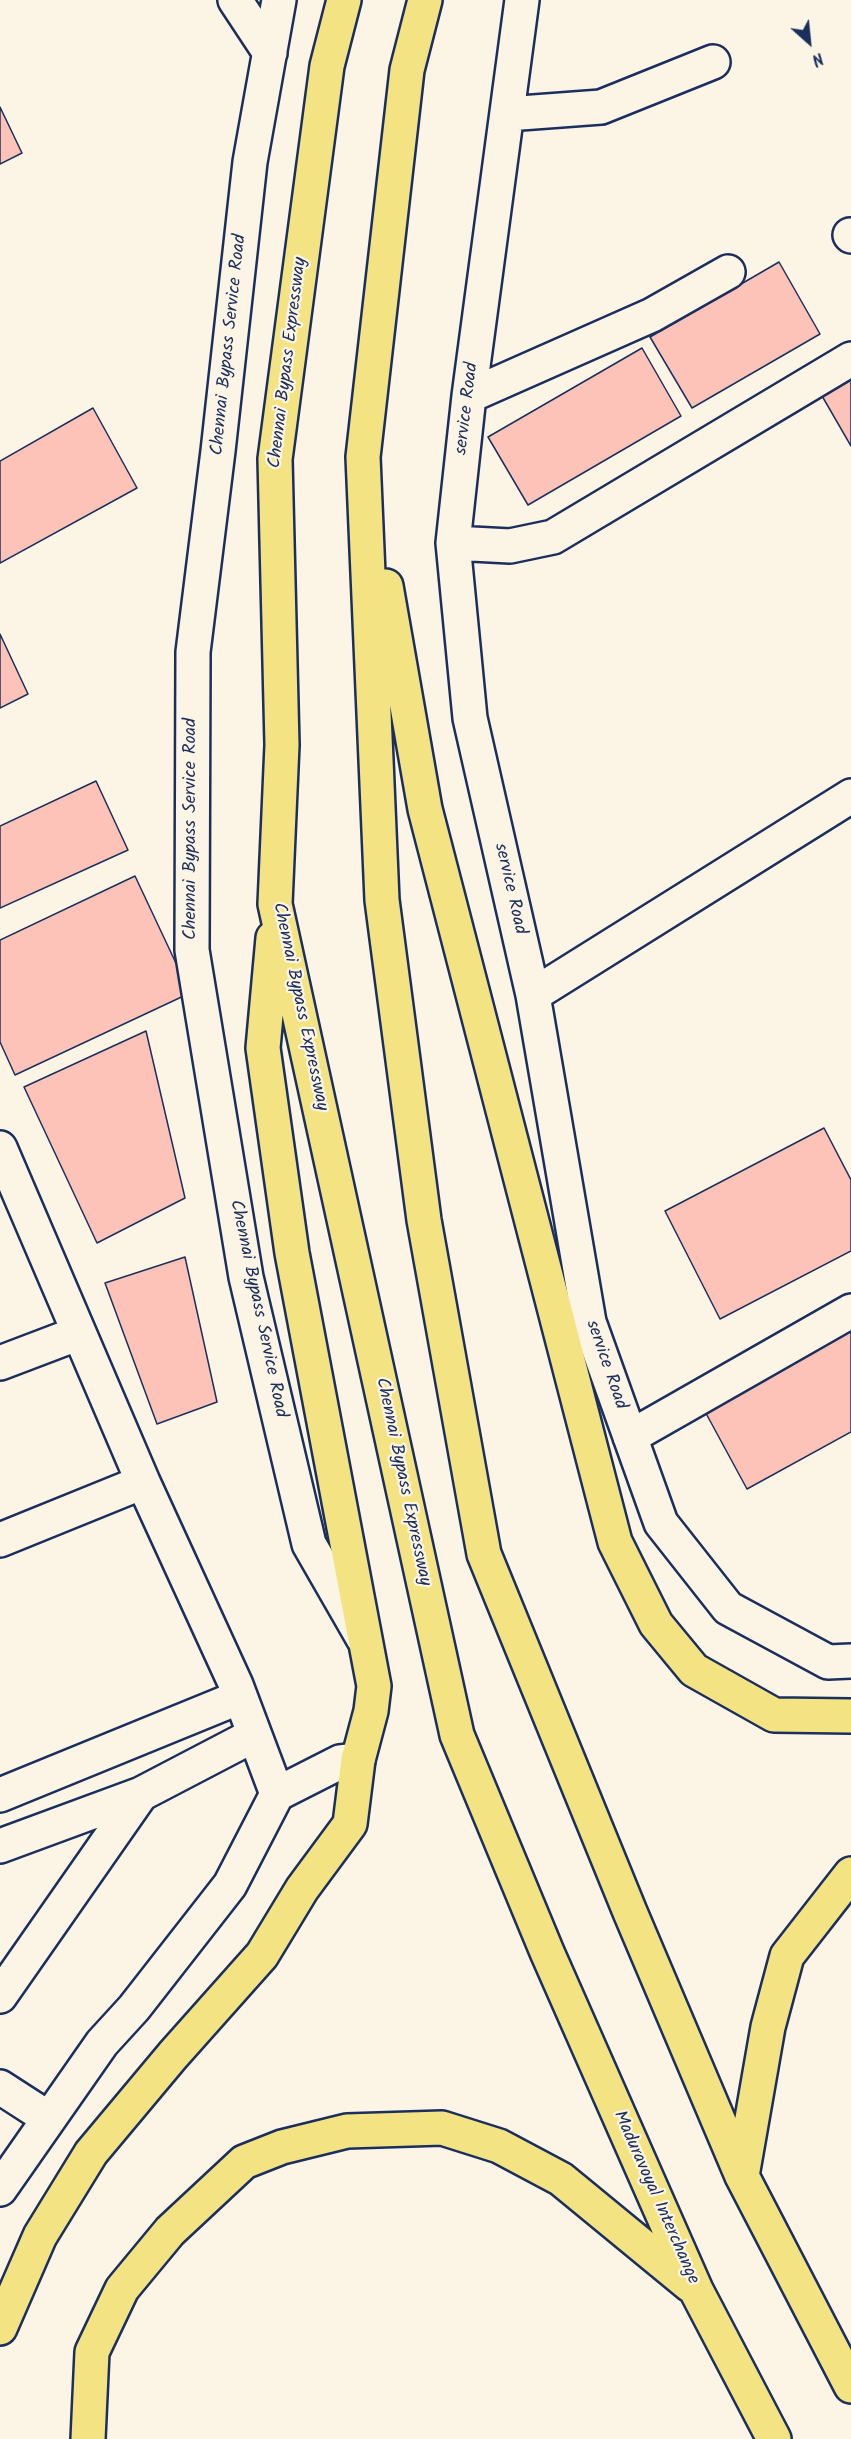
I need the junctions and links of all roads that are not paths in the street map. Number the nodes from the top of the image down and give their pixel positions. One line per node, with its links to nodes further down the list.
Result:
1 (235, 0): 6 (street)
2 (279, 0): 6 (street, Chennai Bypass Service Road)
3 (344, 0): 15 (highway, Chennai Bypass Expressway)
4 (425, 0): 12 (highway)
5 (522, 0): 8 (street, service Road)
6 (270, 53): 24 (street, Chennai Bypass Service Road)
7 (713, 62): 8 (street)
8 (507, 114): 11 (street, service Road)
9 (728, 272): 11 (street)
10 (851, 359): 13 (street)
11 (469, 396): 13 (street, service Road)
12 (363, 457): 27 (highway); 39 (highway)
13 (453, 543): 16 (street, service Road)
14 (851, 796): 16 (street)
15 (275, 904): 24 (highway); 35 (highway, Chennai Bypass Expressway)
16 (533, 995): 21 (street, service Road)
17 (0, 1148): 19 (street)
18 (851, 1311): 21 (street)
19 (80, 1333): 20 (street); 22 (street)
20 (0, 1363)
21 (630, 1437): 25 (street, service Road)
22 (143, 1482): 23 (street); 26 (street)
23 (0, 1540)
24 (363, 1638): 29 (highway)
25 (851, 1661)
26 (240, 1697): 28 (street); 30 (street)
27 (851, 1716)
28 (254, 1735): 31 (street); 32 (street)
29 (358, 1760): 32 (street); 42 (highway)
30 (0, 1794)
31 (141, 1794): 33 (street); 36 (street)
32 (277, 1794): 38 (street)
33 (0, 1846)
34 (851, 1874): 39 (highway)
35 (547, 1952): 41 (highway, Maduravoyal Interchange)
36 (0, 1996)
37 (0, 2087): 38 (street)
38 (48, 2118): 40 (street)
39 (742, 2176): 43 (highway)
40 (0, 2189)
41 (696, 2290): 44 (highway); 45 (highway, Maduravoyal Interchange)
42 (0, 2328)
43 (851, 2386)
44 (88, 2439)
45 (774, 2439)

